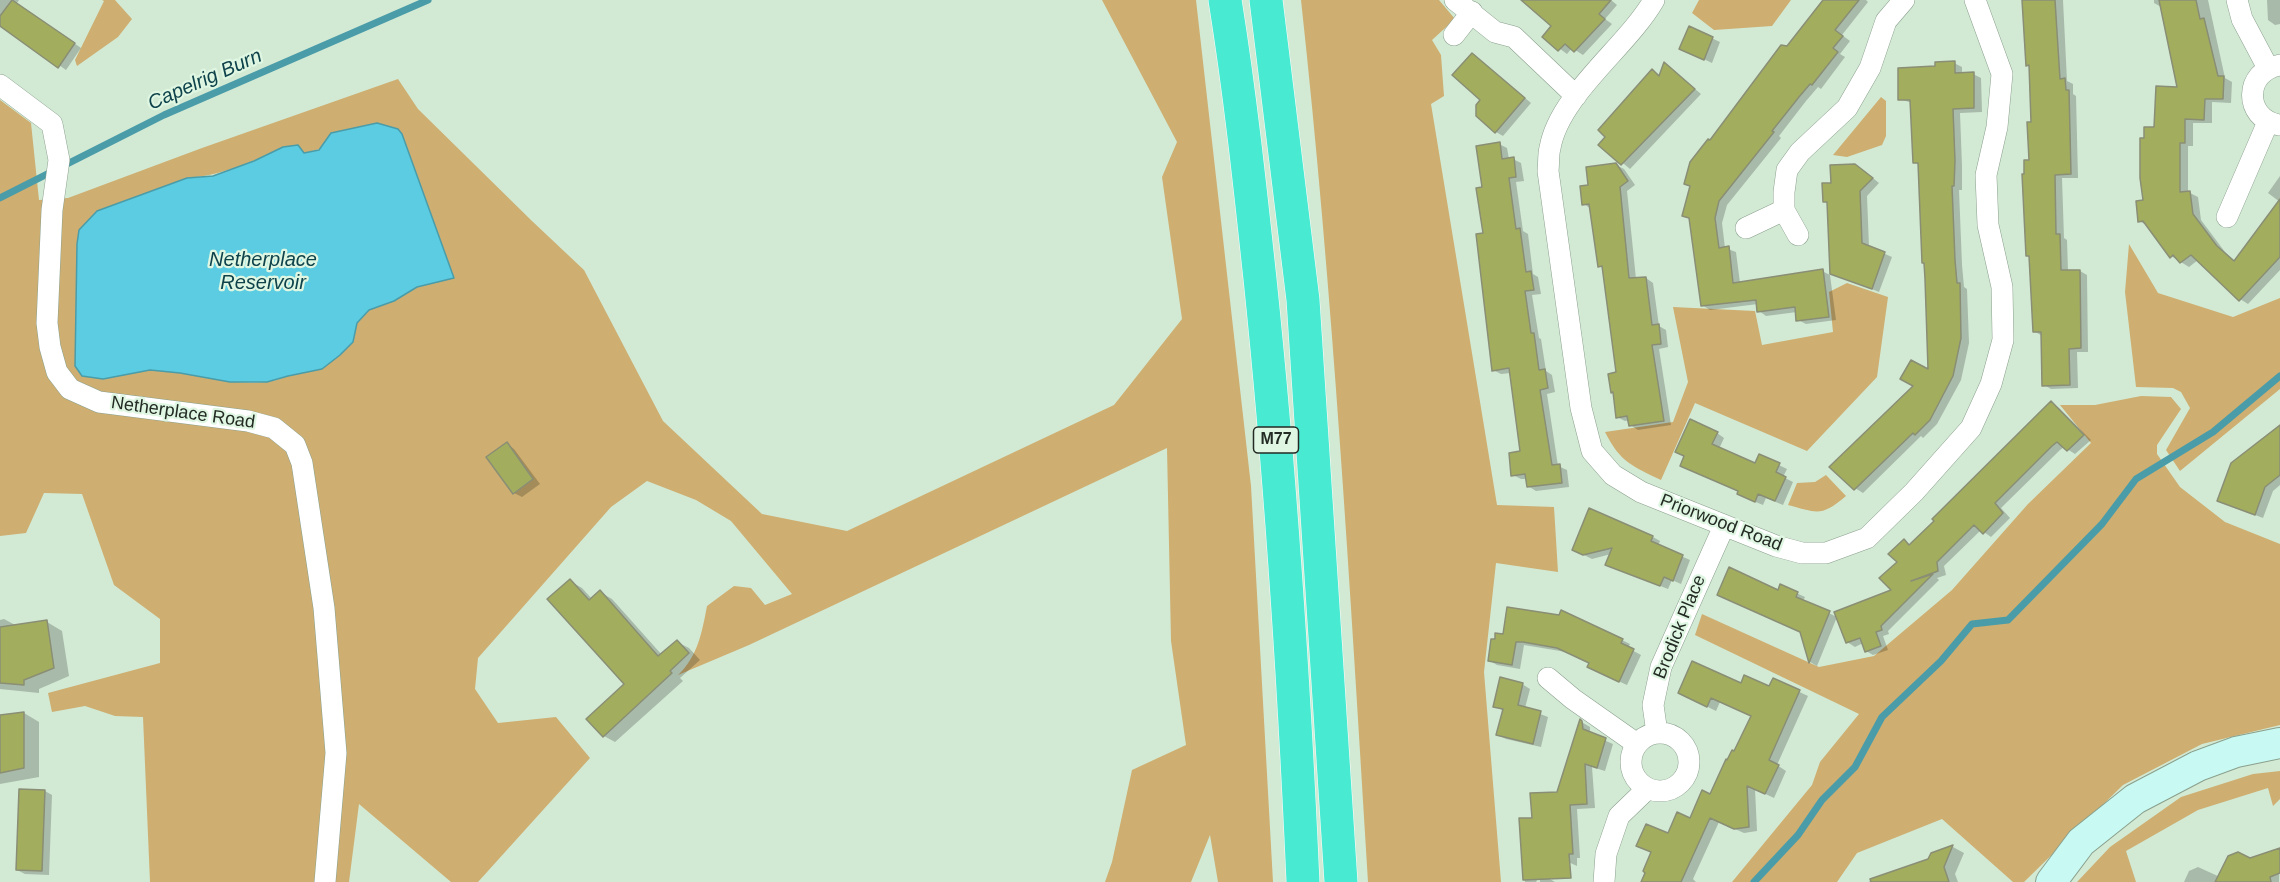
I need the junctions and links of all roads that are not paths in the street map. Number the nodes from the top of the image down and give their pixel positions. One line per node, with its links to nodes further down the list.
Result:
1 (1225, 0): 24 (highway, M77)
2 (1266, 0): 25 (highway, M77)
3 (1654, 0): 11 (street, Priorwood Road)
4 (1904, 0): 13 (street)
5 (1975, 0): 17 (street, Priorwood Road)
6 (2237, 0): 9 (street)
7 (1464, 6): 8 (street); 11 (street)
8 (1454, 35)
9 (2274, 67): 12 (street)
10 (0, 85): 23 (street, Netherplace Road)
11 (1576, 96): 17 (street, Priorwood Road)
12 (2274, 123): 14 (street)
13 (1784, 210): 15 (street); 16 (street)
14 (2227, 217)
15 (1746, 228)
16 (1798, 235)
17 (1724, 525): 19 (street, Brodick Place)
18 (1548, 678): 21 (street)
19 (1657, 733): 21 (street); 22 (street)
20 (2280, 743): 27 (street)
21 (1637, 744): 22 (street)
22 (1647, 789): 26 (street)
23 (325, 882)
24 (1303, 882)
25 (1341, 882)
26 (1604, 882)
27 (2051, 882)

